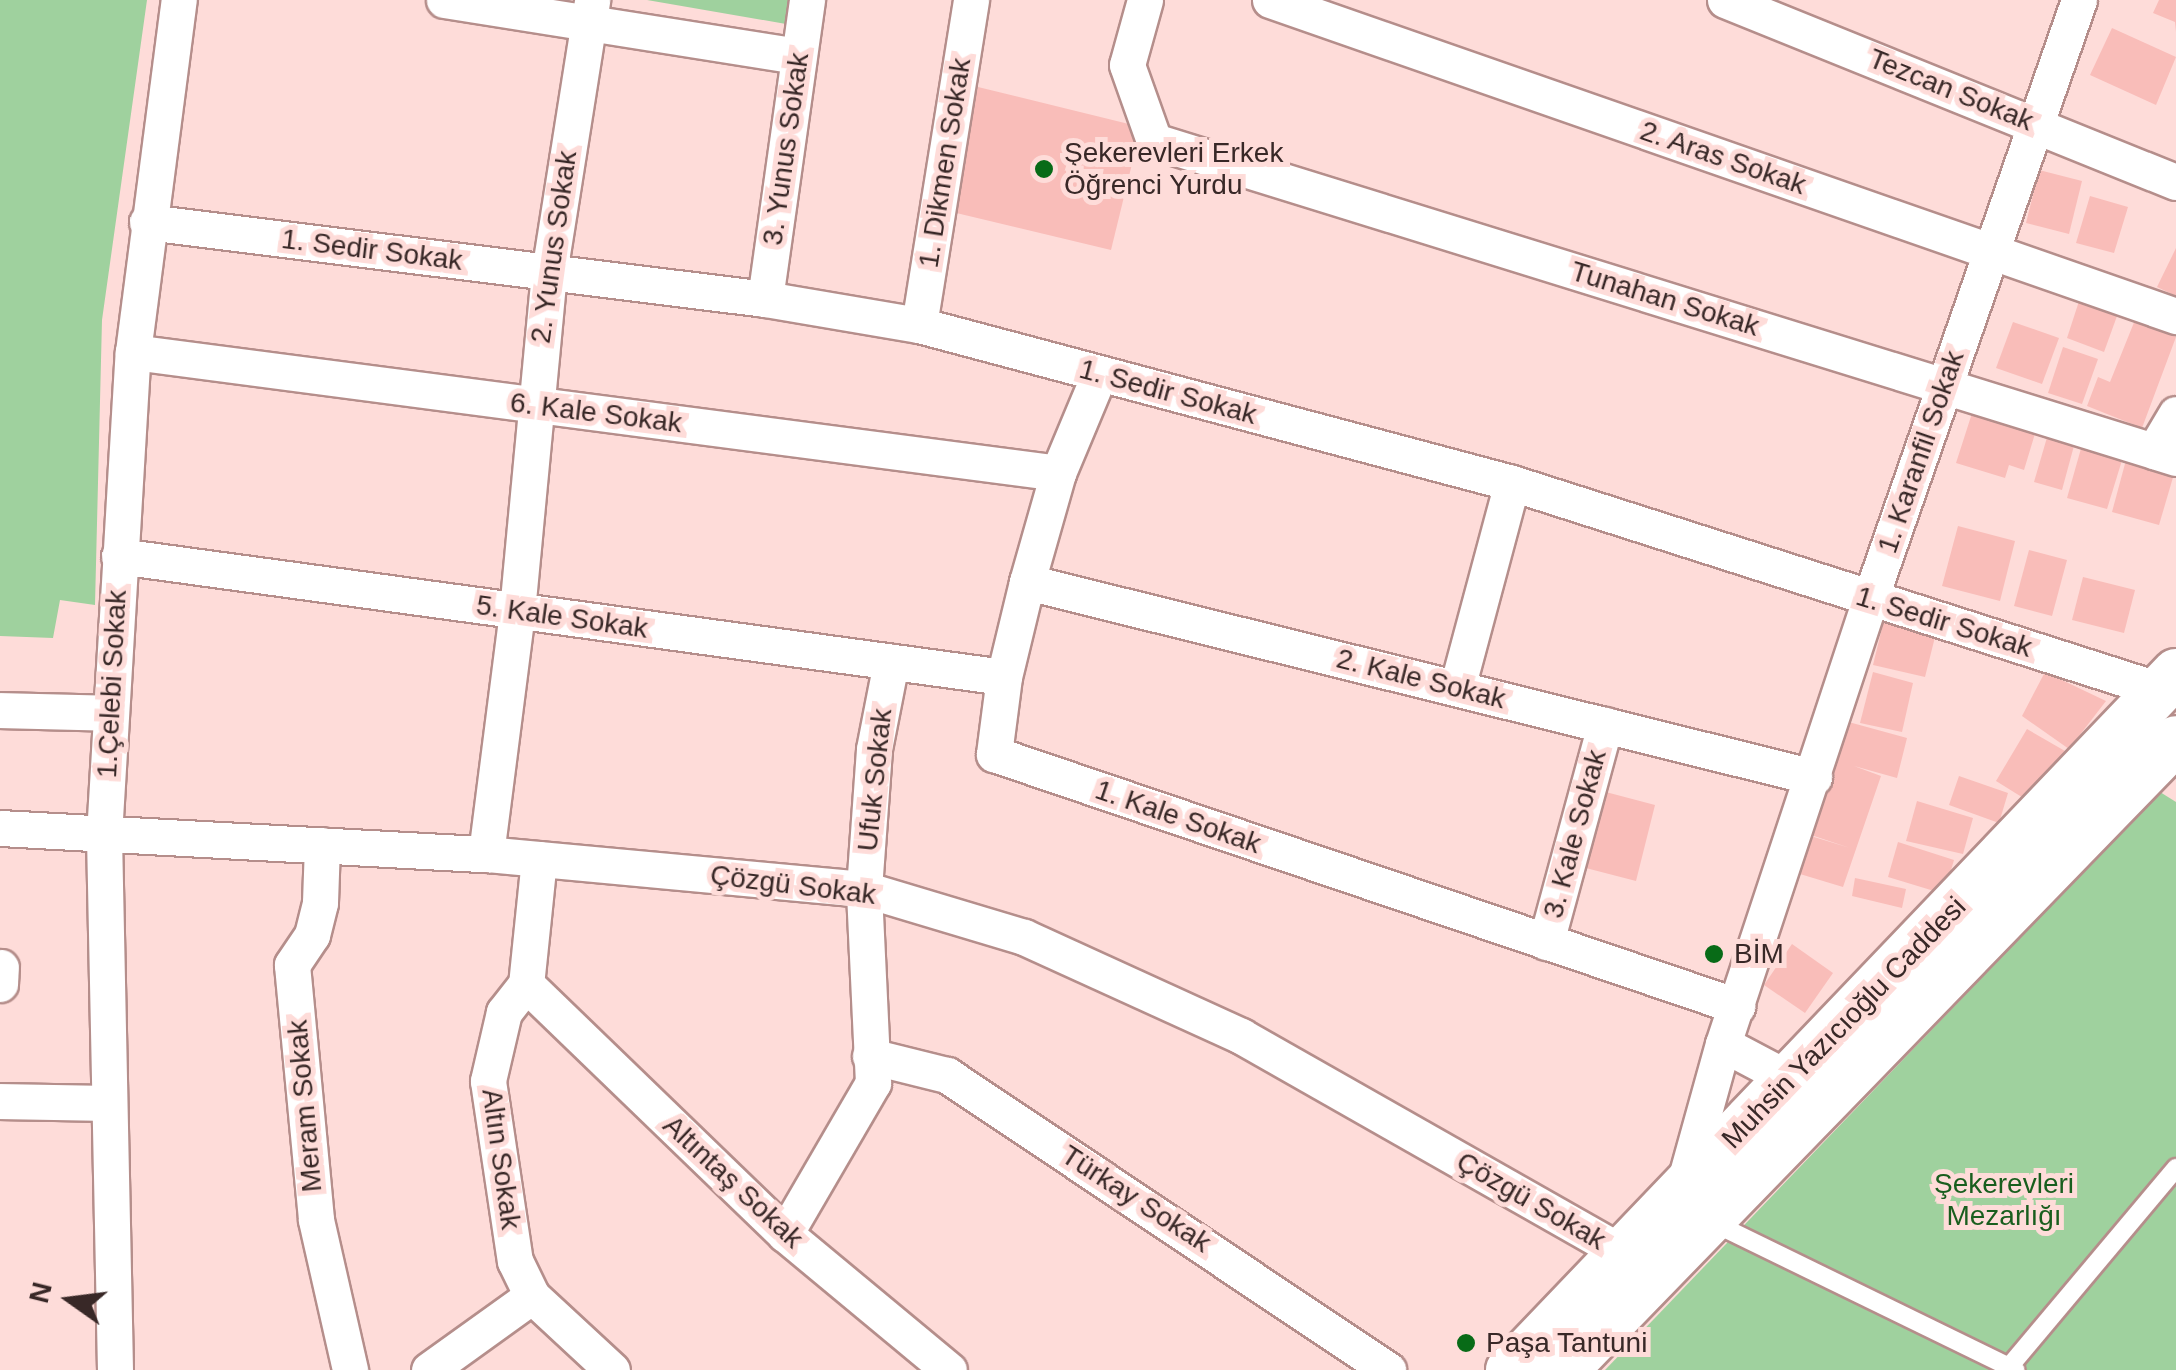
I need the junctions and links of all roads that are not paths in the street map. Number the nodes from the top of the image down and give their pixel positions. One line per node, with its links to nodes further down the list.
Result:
1 (179, 0): 13 (street, 1.Çelebi Sokak)
2 (444, 0): 9 (street)
3 (807, 0): 10 (street, 3. Yunus Sokak)
4 (971, 0): 18 (street, 1. Dikmen Sokak)
5 (1145, 0): 21 (street, Tunahan Sokak)
6 (1270, 0): 14 (street, 2. Aras Sokak)
7 (1725, 0): 11 (street, Tezcan Sokak)
8 (2079, 0): 11 (street, 1. Karanfil Sokak)
9 (589, 11): 10 (street); 15 (street, 2. Yunus Sokak)
10 (799, 56): 16 (street, 3. Yunus Sokak)
11 (2036, 124): 12 (street, Tezcan Sokak); 14 (street, 1. Karanfil Sokak)
12 (2176, 182)
13 (148, 222): 15 (street, 1. Sedir Sokak); 19 (street, 1.Çelebi Sokak)
14 (1992, 252): 17 (street, 2. Aras Sokak); 21 (street, 1. Karanfil Sokak)
15 (549, 272): 16 (street, 1. Sedir Sokak); 22 (street, 2. Yunus Sokak)
16 (764, 299): 18 (street, 1. Sedir Sokak)
17 (2176, 316)
18 (919, 325): 20 (street, 1. Sedir Sokak)
19 (133, 352): 22 (street, 6. Kale Sokak); 27 (street, 1.Çelebi Sokak)
20 (1099, 375): 25 (street, 1. Kale Sokak); 26 (street, 1. Sedir Sokak)
21 (1944, 386): 24 (street, Tunahan Sokak); 29 (street, 1. Karanfil Sokak)
22 (533, 404): 25 (street, 6. Kale Sokak); 30 (street, 2. Yunus Sokak)
23 (2176, 414): 24 (street)
24 (2165, 454)
25 (1058, 473): 28 (street, 1. Kale Sokak)
26 (1512, 482): 29 (street, 1. Sedir Sokak); 33 (street)
27 (120, 556): 30 (street, 5. Kale Sokak); 36 (street, 1.Çelebi Sokak)
28 (1027, 582): 32 (street, 1. Kale Sokak); 33 (street, 2. Kale Sokak)
29 (1870, 599): 34 (street, 1. Sedir Sokak); 39 (street, 1. Karanfil Sokak)
30 (518, 610): 31 (street, 5. Kale Sokak); 43 (street, 2. Yunus Sokak)
31 (891, 662): 32 (street, 5. Kale Sokak); 45 (street, Ufuk Sokak)
32 (1004, 677): 46 (street, 1. Kale Sokak)
33 (1457, 688): 37 (street, 2. Kale Sokak)
34 (2171, 688): 53 (street, Muhsin Yazıcıoğlu Caddesi)
35 (0, 710): 36 (street)
36 (112, 714): 41 (street, 1.Çelebi Sokak)
37 (1605, 725): 39 (street, 2. Kale Sokak); 46 (street, 3. Kale Sokak)
38 (2176, 740): 57 (street, Muhsin Yazıcıoğlu Caddesi)
39 (1814, 777): 50 (street, 1. Karanfil Sokak)
40 (0, 828): 41 (street, Çözgü Sokak)
41 (104, 835): 42 (street, Çözgü Sokak); 55 (street, 1.Çelebi Sokak)
42 (322, 845): 43 (street, Çözgü Sokak); 63 (street, Meram Sokak)
43 (486, 854): 44 (street, Çözgü Sokak)
44 (539, 859): 45 (street, Çözgü Sokak); 49 (street, Altın Sokak)
45 (864, 888): 52 (street, Ufuk Sokak); 59 (street, Çözgü Sokak)
46 (1546, 942): 50 (street, 1. Kale Sokak)
47 (0, 968): 48 (street)
48 (0, 984)
49 (526, 984): 58 (street, Altıntaş Sokak); 60 (street, Altın Sokak)
50 (1737, 1006): 51 (street, 1. Karanfil Sokak)
51 (1723, 1044): 53 (street); 57 (street, 1. Karanfil Sokak)
52 (870, 1056): 58 (street, Ufuk Sokak); 67 (street, Türkay Sokak)
53 (1791, 1080): 57 (street, Muhsin Yazıcıoğlu Caddesi)
54 (0, 1101): 55 (street)
55 (106, 1103): 62 (street, 1.Çelebi Sokak)
56 (2176, 1168): 61 (lane)
57 (1696, 1207): 59 (street, Muhsin Yazıcıoğlu Caddesi); 61 (lane); 69 (street, Muhsin Yazıcıoğlu Caddesi)
58 (786, 1234): 66 (street, Altıntaş Sokak)
59 (1624, 1253): 68 (street, Muhsin Yazıcıoğlu Caddesi)
60 (532, 1296): 64 (street); 65 (street, Altın Sokak)
61 (2013, 1368)
62 (114, 1370)
63 (350, 1370)
64 (430, 1370)
65 (612, 1370)
66 (949, 1370)
67 (1388, 1370)
68 (1510, 1370)
69 (1564, 1370)

